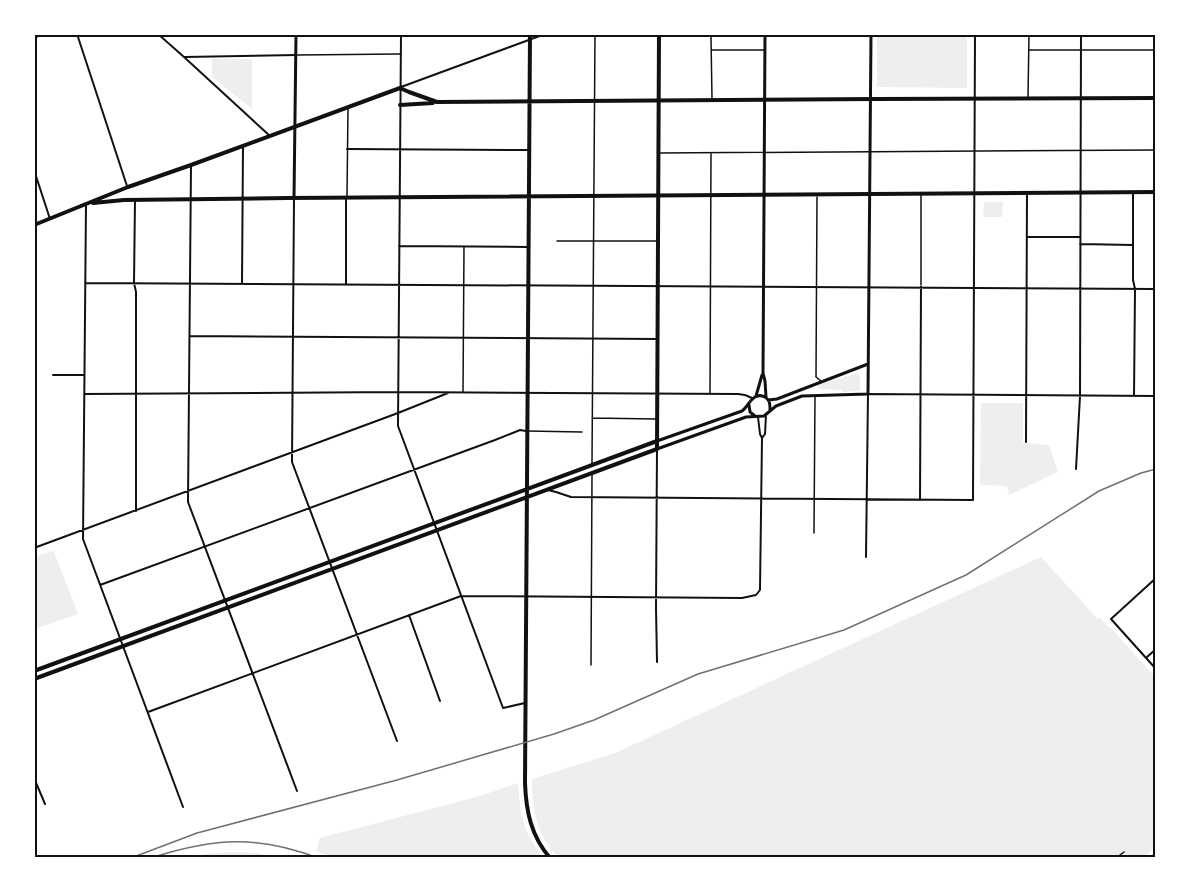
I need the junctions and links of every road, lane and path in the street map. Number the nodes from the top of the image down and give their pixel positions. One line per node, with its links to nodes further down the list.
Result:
1 (42, 34): 16 (street)
2 (77, 34): 55 (street)
3 (158, 34): 24 (street)
4 (296, 34): 23 (street)
5 (400, 34): 22 (street)
6 (545, 34): 14 (street)
7 (595, 34): 35 (lane)
8 (659, 34): 31 (main road)
9 (765, 34): 18 (street)
10 (871, 34): 30 (street)
11 (975, 34): 26 (street)
12 (1029, 34): 19 (lane)
13 (1081, 34): 20 (street)
14 (530, 37): 25 (street); 34 (main road)
15 (711, 37): 17 (lane)
16 (34, 38)
17 (711, 50): 18 (lane); 32 (lane)
18 (765, 50): 33 (street)
19 (1029, 50): 20 (lane); 27 (lane)
20 (1081, 50): 21 (lane); 28 (street)
21 (1155, 50)
22 (400, 54): 23 (lane); 25 (street)
23 (296, 55): 24 (street); 39 (street)
24 (184, 57): 40 (street)
25 (400, 88): 36 (main road); 37 (street); 38 (main road)
26 (975, 98): 27 (main road); 30 (main road); 46 (street)
27 (1028, 98): 28 (main road)
28 (1081, 98): 29 (main road); 47 (street)
29 (1155, 98)
30 (870, 99): 33 (main road); 50 (street)
31 (659, 100): 32 (main road); 35 (main road); 51 (main road)
32 (712, 100): 33 (main road)
33 (765, 100): 49 (street)
34 (530, 101): 35 (main road); 36 (main road); 44 (main road)
35 (594, 101): 69 (lane)
36 (437, 102): 37 (main road)
37 (400, 105): 43 (street)
38 (348, 107): 39 (main road); 42 (lane)
39 (295, 127): 40 (main road); 70 (street)
40 (270, 136): 41 (main road)
41 (243, 146): 52 (main road); 73 (street)
42 (347, 149): 43 (street); 71 (lane)
43 (400, 150): 44 (street); 72 (street)
44 (529, 150): 68 (main road)
45 (1155, 150): 47 (lane)
46 (975, 151): 47 (lane); 50 (lane); 61 (street)
47 (1081, 151): 57 (street)
48 (711, 152): 49 (lane); 51 (lane); 67 (lane)
49 (765, 152): 50 (lane); 64 (street)
50 (870, 152): 63 (street)
51 (659, 153): 66 (main road)
52 (191, 165): 55 (main road); 75 (street)
53 (34, 170): 54 (street)
54 (40, 187): 56 (lane); 77 (street)
55 (128, 187): 76 (main road)
56 (34, 189)
57 (1080, 192): 58 (main road); 62 (main road); 80 (street)
58 (1133, 192): 59 (main road); 85 (street)
59 (1155, 192)
60 (921, 193): 61 (main road); 63 (main road); 104 (lane)
61 (975, 193): 62 (main road); 105 (street)
62 (1027, 193): 79 (street)
63 (870, 194): 65 (main road); 103 (street)
64 (764, 195): 65 (main road); 67 (main road); 101 (street)
65 (817, 195): 102 (lane)
66 (658, 196): 67 (main road); 69 (main road); 83 (main road)
67 (711, 196): 100 (lane)
68 (529, 197): 69 (main road); 72 (main road); 88 (main road)
69 (593, 197): 82 (lane)
70 (294, 198): 71 (main road); 73 (main road); 93 (street)
71 (346, 198): 72 (main road); 94 (street)
72 (399, 198): 86 (street)
73 (243, 199): 75 (main road); 92 (street)
74 (135, 200): 75 (main road); 76 (main road); 90 (street)
75 (191, 200): 91 (street)
76 (86, 204): 77 (main road); 89 (street)
77 (50, 219): 78 (main road)
78 (34, 225)
79 (1027, 237): 80 (street); 106 (street)
80 (1080, 237): 84 (street)
81 (557, 241): 82 (lane)
82 (593, 241): 83 (lane); 98 (lane)
83 (658, 241): 99 (main road)
84 (1080, 244): 85 (street); 107 (street)
85 (1133, 245): 108 (street)
86 (399, 246): 87 (street); 95 (street)
87 (464, 246): 88 (street); 96 (lane)
88 (528, 247): 97 (main road)
89 (85, 283): 90 (street); 120 (street)
90 (134, 283): 91 (street); 127 (street)
91 (190, 283): 92 (street); 110 (street)
92 (242, 284): 93 (street)
93 (294, 284): 94 (street); 112 (street)
94 (346, 284): 95 (street)
95 (399, 284): 96 (street); 111 (street)
96 (464, 285): 97 (street); 113 (lane)
97 (528, 285): 98 (street); 114 (main road)
98 (593, 285): 99 (street); 115 (lane)
99 (658, 285): 100 (street); 116 (main road)
100 (710, 286): 101 (street); 132 (lane)
101 (764, 286): 102 (street); 118 (street)
102 (816, 286): 103 (street); 121 (lane)
103 (869, 287): 104 (street); 117 (street)
104 (921, 287): 105 (street); 134 (street)
105 (974, 288): 106 (street); 136 (street)
106 (1027, 288): 107 (street); 137 (street)
107 (1080, 288): 108 (street); 139 (street)
108 (1135, 289): 109 (street); 140 (street)
109 (1155, 289)
110 (190, 336): 112 (street); 128 (street)
111 (398, 337): 112 (street); 113 (street); 123 (street)
112 (293, 338): 122 (street)
113 (463, 338): 114 (street); 125 (lane)
114 (528, 338): 115 (street); 126 (main road)
115 (592, 339): 116 (street); 129 (lane)
116 (657, 339): 130 (main road)
117 (868, 364): 121 (street); 133 (street)
118 (763, 373): 138 (street); 143 (street)
119 (53, 375): 120 (street)
120 (84, 375): 131 (street)
121 (821, 382): 143 (street)
122 (293, 392): 123 (street); 128 (street); 157 (street)
123 (398, 392): 124 (street); 146 (street)
124 (451, 392): 125 (street); 146 (street)
125 (463, 392): 126 (street)
126 (527, 392): 129 (street); 151 (main road)
127 (136, 393): 128 (street); 131 (street); 173 (street)
128 (189, 393): 163 (street)
129 (592, 393): 130 (street); 149 (lane)
130 (657, 393): 132 (street); 150 (main road)
131 (84, 394): 175 (street)
132 (710, 394): 142 (street)
133 (868, 394): 134 (street); 135 (street); 170 (street)
134 (921, 394): 136 (street); 171 (street)
135 (815, 395): 145 (street); 169 (lane)
136 (974, 395): 137 (street); 171 (street)
137 (1026, 395): 139 (street); 155 (street)
138 (756, 396): 142 (street); 143 (street)
139 (1080, 396): 140 (street); 160 (street)
140 (1134, 396): 141 (street)
141 (1155, 396)
142 (752, 398): 144 (street)
143 (767, 399): 145 (street)
144 (748, 405): 148 (street); 154 (street)
145 (769, 411): 147 (street)
146 (398, 413): 157 (street); 159 (street)
147 (766, 415): 148 (street); 153 (street)
148 (757, 417): 153 (street); 156 (street)
149 (592, 418): 150 (lane); 158 (lane)
150 (657, 419): 154 (main road)
151 (526, 431): 152 (lane); 159 (street); 164 (main road)
152 (582, 432)
153 (762, 438): 168 (street)
154 (657, 441): 156 (main road); 158 (main road)
155 (1026, 442)
156 (657, 449): 161 (main road); 167 (street)
157 (292, 452): 163 (street); 172 (street)
158 (591, 466): 164 (main road)
159 (414, 469): 172 (street); 174 (street)
160 (1076, 469)
161 (592, 474): 162 (main road); 165 (lane)
162 (548, 490): 165 (street); 166 (main road)
163 (188, 491): 173 (street); 178 (street)
164 (526, 491): 166 (main road); 174 (main road)
165 (591, 497): 167 (street); 187 (lane)
166 (526, 498): 176 (main road); 186 (main road)
167 (657, 498): 168 (street); 188 (street)
168 (762, 498): 169 (street); 188 (street)
169 (814, 499): 170 (street); 177 (lane)
170 (867, 499): 171 (street); 180 (street)
171 (920, 500)
172 (309, 508): 178 (street); 181 (street)
173 (136, 511): 175 (street)
174 (434, 524): 176 (street); 181 (main road)
175 (83, 530): 179 (street); 184 (street)
176 (437, 531): 182 (main road); 185 (street)
177 (814, 533)
178 (204, 546): 184 (street); 189 (street)
179 (34, 548)
180 (866, 557)
181 (330, 563): 182 (street); 189 (main road)
182 (332, 569): 190 (main road); 192 (street)
183 (1155, 578): 196 (street)
184 (100, 585): 193 (street)
185 (461, 596): 186 (street); 191 (street); 204 (street)
186 (525, 596): 187 (street); 204 (main road)
187 (591, 597): 188 (street); 198 (lane)
188 (656, 597): 197 (street)
189 (225, 602): 190 (street); 193 (main road)
190 (228, 608): 194 (main road); 201 (street)
191 (409, 615): 192 (street); 203 (street)
192 (357, 634): 201 (street); 206 (street)
193 (121, 639): 194 (street); 200 (main road)
194 (123, 646): 202 (main road); 205 (street)
195 (1155, 649): 196 (street)
196 (1146, 658): 199 (street)
197 (657, 662)
198 (591, 665)
199 (1155, 669)
200 (34, 671)
201 (252, 673): 205 (street); 208 (street)
202 (34, 679)
203 (440, 701)
204 (525, 706): 213 (main road)
205 (148, 712): 210 (street)
206 (397, 741)
207 (34, 777): 209 (street)
208 (297, 791)
209 (45, 804)
210 (183, 807)
211 (1124, 852): 214 (lane)
212 (1155, 854): 215 (street)
213 (549, 858)
214 (1116, 858)
215 (1151, 858)

